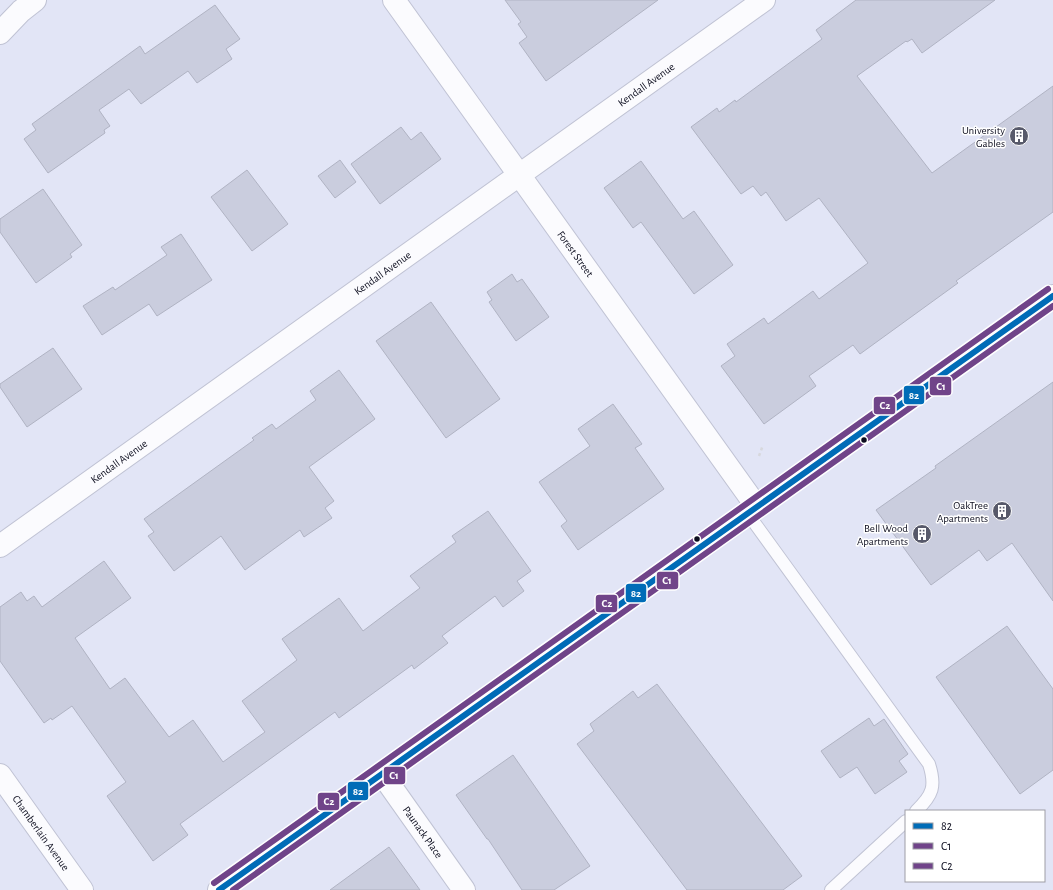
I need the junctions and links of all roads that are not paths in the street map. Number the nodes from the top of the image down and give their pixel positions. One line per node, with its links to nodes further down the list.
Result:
1 (34, 0): 4 (street)
2 (394, 0): 5 (street, Forest Street)
3 (764, 0): 5 (street, Kendall Avenue)
4 (0, 33)
5 (520, 174): 7 (street, Forest Street); 8 (street, Kendall Avenue)
6 (1053, 296): 7 (street)
7 (752, 511): 9 (street); 11 (lane)
8 (0, 546)
9 (382, 774): 14 (street); 15 (street, Paunack Place)
10 (0, 775): 13 (street, Chamberlain Avenue)
11 (917, 810)
12 (905, 822): 16 (lane)
13 (82, 890)
14 (219, 890)
15 (464, 890)
16 (832, 890)

